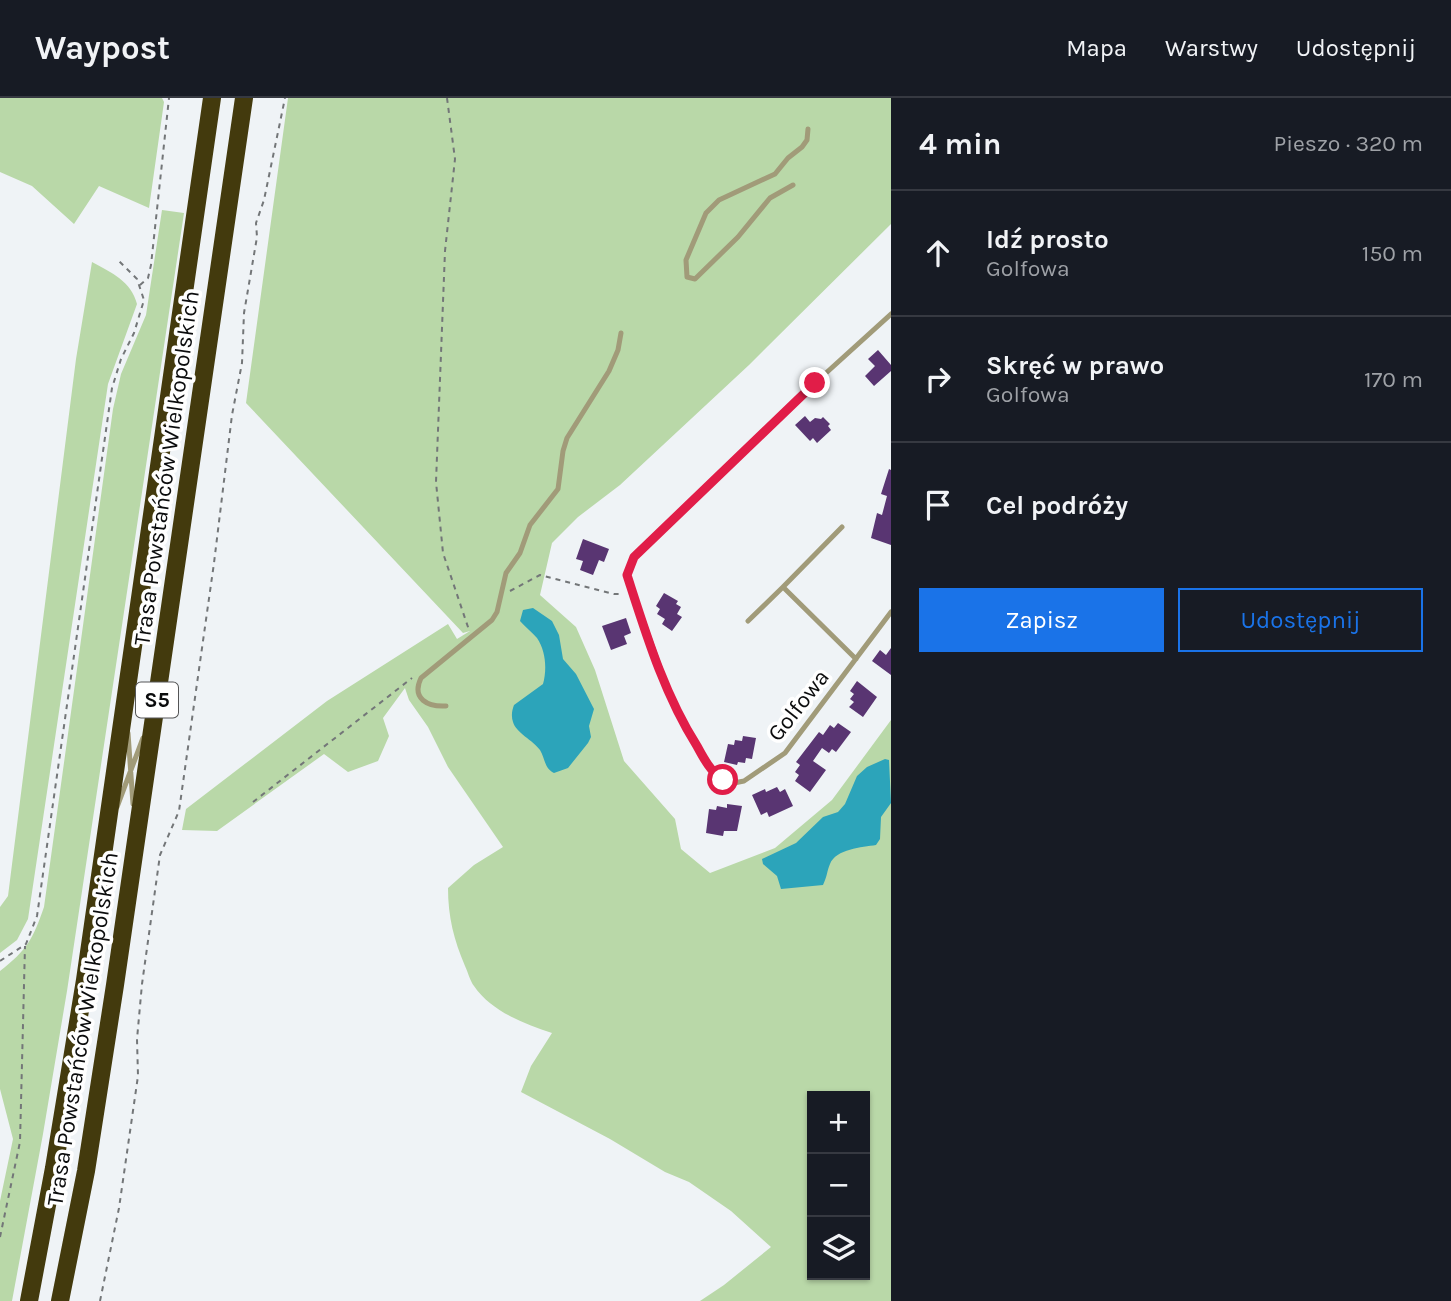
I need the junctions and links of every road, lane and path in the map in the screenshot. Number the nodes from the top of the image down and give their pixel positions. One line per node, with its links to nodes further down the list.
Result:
1 (169, 98): 9 (path)
2 (212, 98): 21 (highway, Trasa Powstańców Wielkopolskich / S5)
3 (244, 98): 22 (highway, Trasa Powstańców Wielkopolskich / S5)
4 (285, 98): 33 (path)
5 (447, 98): 18 (path)
6 (808, 129): 7 (lane)
7 (793, 185)
8 (118, 260): 9 (path)
9 (139, 286): 28 (path)
10 (891, 314): 14 (lane, Golfowa)
11 (621, 333): 15 (lane)
12 (842, 527): 13 (lane)
13 (783, 587): 17 (lane); 19 (lane)
14 (633, 594): 15 (path); 19 (lane, Golfowa)
15 (500, 598): 23 (lane)
16 (891, 612): 19 (lane, Golfowa)
17 (748, 621)
18 (470, 632)
19 (856, 659)
20 (413, 677): 25 (path)
21 (126, 697): 24 (lane); 26 (highway, Trasa Powstańców Wielkopolskich / S5)
22 (157, 702): 24 (lane); 27 (highway, Trasa Powstańców Wielkopolskich / S5)
23 (446, 706)
24 (131, 771): 26 (lane); 27 (lane)
25 (253, 802)
26 (106, 837): 31 (highway, Trasa Powstańców Wielkopolskich / S5)
27 (136, 842): 32 (highway, Trasa Powstańców Wielkopolskich / S5)
28 (26, 944): 29 (path); 30 (path)
29 (0, 961)
30 (0, 1237)
31 (29, 1301)
32 (60, 1301)
33 (100, 1301)

